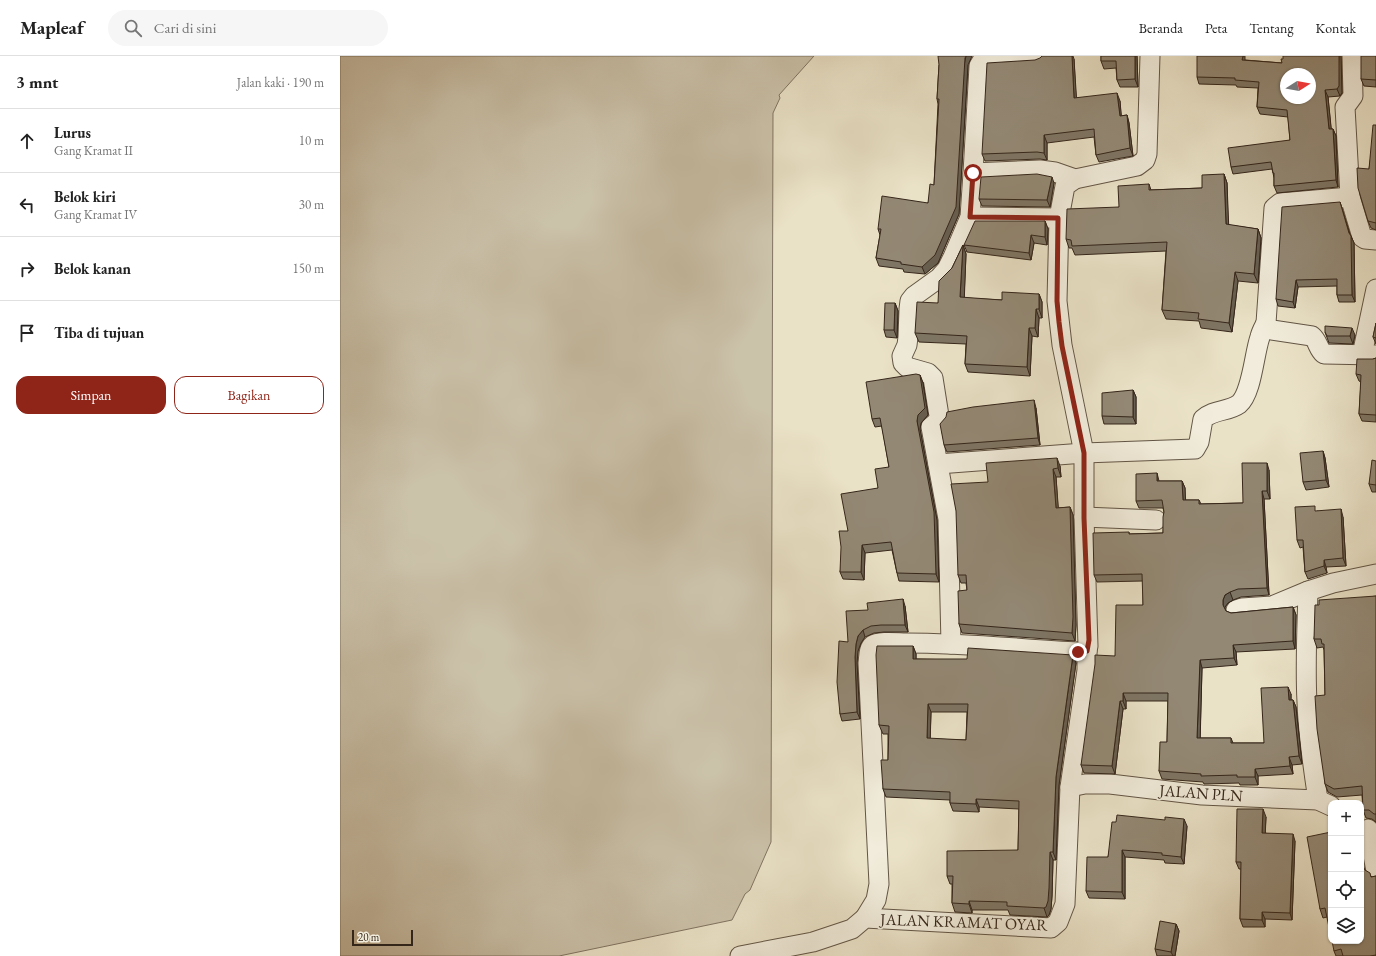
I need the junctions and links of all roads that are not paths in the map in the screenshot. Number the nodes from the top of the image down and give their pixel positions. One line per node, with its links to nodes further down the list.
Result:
1 (1037, 56): 4 (street)
2 (1150, 56): 5 (street)
3 (1352, 56): 6 (street)
4 (973, 173): 5 (street); 7 (street)
5 (1075, 179): 8 (street)
6 (1350, 197): 9 (street); 11 (street)
7 (970, 217): 8 (street); 14 (street)
8 (1058, 218): 13 (street)
9 (1376, 240)
10 (1376, 289): 12 (street)
11 (1266, 323): 12 (street); 13 (street)
12 (1369, 355)
13 (1084, 453): 14 (street); 15 (street)
14 (938, 464): 20 (street)
15 (1084, 518): 16 (street); 21 (street)
16 (1156, 520)
17 (1376, 574): 18 (street)
18 (1308, 591): 19 (street); 23 (street)
19 (1236, 610)
20 (951, 644): 21 (street); 26 (street)
21 (1087, 651): 22 (street)
22 (1070, 787): 23 (street, JALAN PLN); 26 (street, JALAN KRAMAT OYAR)
23 (1325, 803)
24 (1368, 828): 25 (street)
25 (1376, 872)
26 (865, 918): 27 (street, JALAN KRAMAT OYAR)
27 (740, 956)

